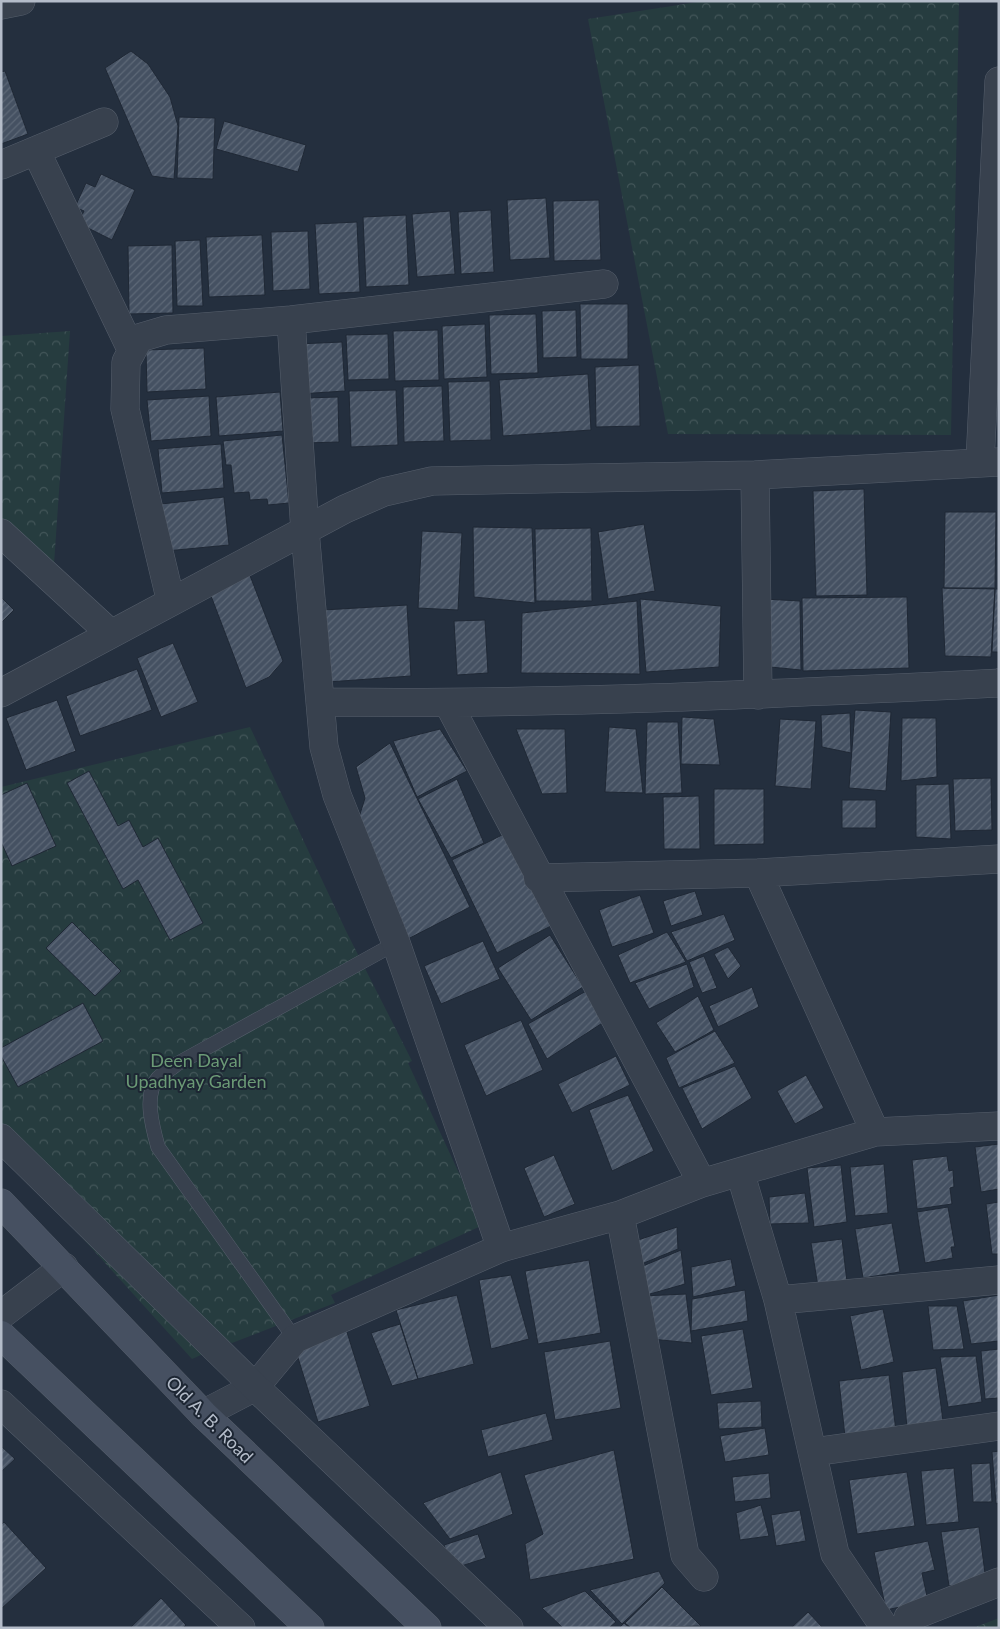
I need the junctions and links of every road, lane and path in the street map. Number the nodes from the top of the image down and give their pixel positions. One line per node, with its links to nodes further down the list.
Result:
1 (22, 1): 2 (street)
2 (1, 5)
3 (999, 81): 10 (street)
4 (104, 122): 5 (street)
5 (36, 151): 6 (street); 9 (street)
6 (1, 165)
7 (604, 284): 8 (street)
8 (291, 320): 9 (street); 12 (street)
9 (132, 351): 14 (street)
10 (989, 462): 11 (street)
11 (755, 476): 12 (street); 18 (street)
12 (305, 531): 14 (street); 19 (street)
13 (1, 533): 15 (street)
14 (171, 602): 15 (street)
15 (111, 634): 17 (street)
16 (999, 684): 18 (street)
17 (1, 693)
18 (758, 695): 20 (street)
19 (322, 702): 20 (street); 24 (street)
20 (448, 704): 23 (street)
21 (999, 859): 22 (street)
22 (758, 874): 23 (street); 26 (street)
23 (538, 878): 29 (street)
24 (396, 943): 32 (street); 38 (lane)
25 (999, 1126): 26 (street)
26 (875, 1132): 28 (street)
27 (1, 1138): 39 (street)
28 (740, 1172): 29 (street); 35 (street)
29 (702, 1183): 31 (street)
30 (1, 1203): 33 (main road, Old A. B. Road)
31 (620, 1215): 32 (street); 44 (street)
32 (500, 1248): 38 (street)
33 (64, 1267): 36 (street); 41 (main road, Old A. B. Road)
34 (999, 1280): 35 (street)
35 (778, 1300): 43 (street)
36 (1, 1315)
37 (1, 1335): 47 (main road)
38 (294, 1339): 39 (street)
39 (255, 1387): 41 (street); 49 (street)
40 (1, 1404): 46 (street)
41 (203, 1414): 48 (main road, Old A. B. Road)
42 (999, 1426): 43 (street)
43 (813, 1452): 50 (street)
44 (704, 1577)
45 (999, 1582): 51 (street)
46 (241, 1628)
47 (310, 1628)
48 (427, 1628)
49 (509, 1628)
50 (885, 1628)
51 (906, 1628)

